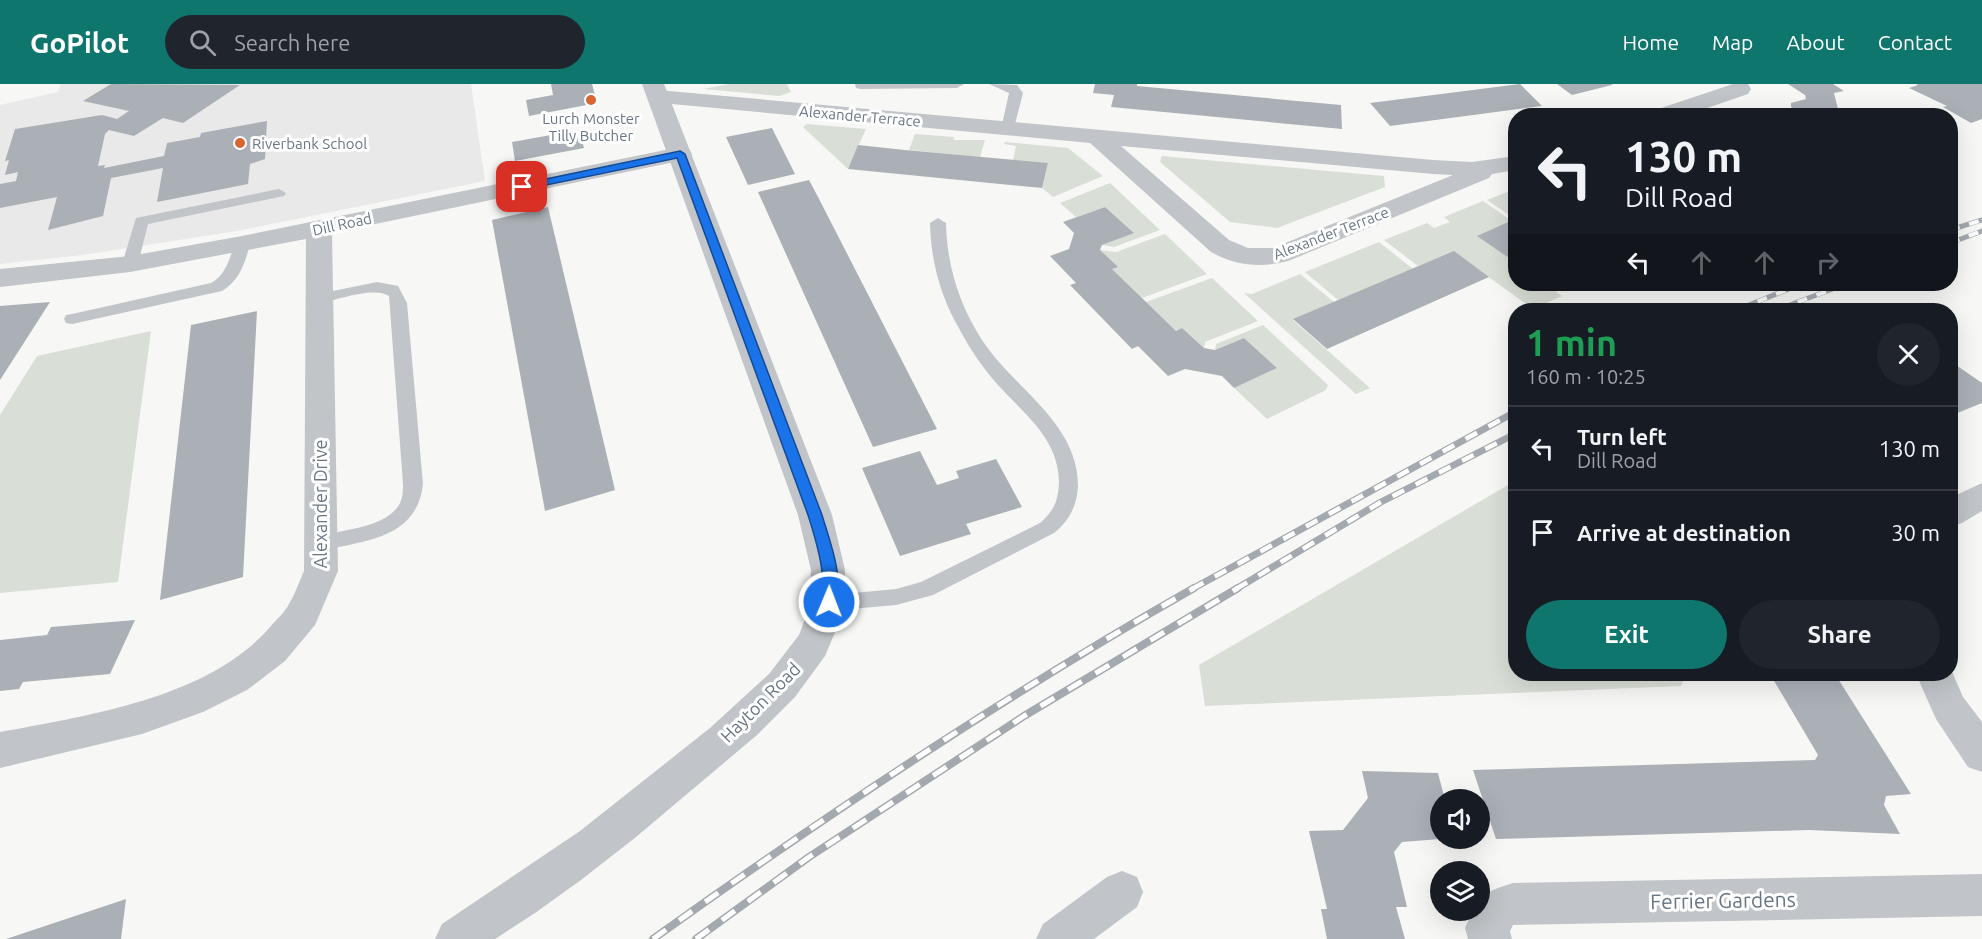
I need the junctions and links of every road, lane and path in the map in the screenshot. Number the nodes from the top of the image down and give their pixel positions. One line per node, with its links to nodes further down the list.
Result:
1 (957, 84): 3 (lane)
2 (996, 84): 7 (lane)
3 (861, 85)
4 (1740, 89): 6 (street)
5 (656, 91): 7 (street, Alexander Terrace); 9 (street, Hayton Road)
6 (1684, 108)
7 (1008, 129): 8 (street, Alexander Terrace)
8 (1098, 138): 10 (street, Alexander Terrace); 10 (street, Alexander Terrace)
9 (680, 154): 13 (street, Dill Road); 22 (street, Hayton Road)
10 (1503, 165)
11 (279, 194): 15 (lane)
12 (938, 223): 22 (lane)
13 (319, 229): 14 (street, Dill Road); 17 (street, Alexander Drive)
14 (242, 244): 15 (street, Dill Road); 18 (lane)
15 (130, 264): 16 (street, Dill Road)
16 (0, 278)
17 (319, 298): 21 (street, Alexander Drive); 21 (lane)
18 (72, 319)
19 (1982, 495): 20 (street)
20 (1958, 509)
21 (322, 543): 24 (street, Alexander Drive)
22 (829, 602): 28 (street, Hayton Road)
23 (1938, 681): 25 (street)
24 (0, 750)
25 (1982, 754)
26 (1122, 892): 29 (street)
27 (1982, 895): 30 (street, Ferrier Gardens)
28 (457, 939)
29 (1058, 939)
30 (1491, 939)

